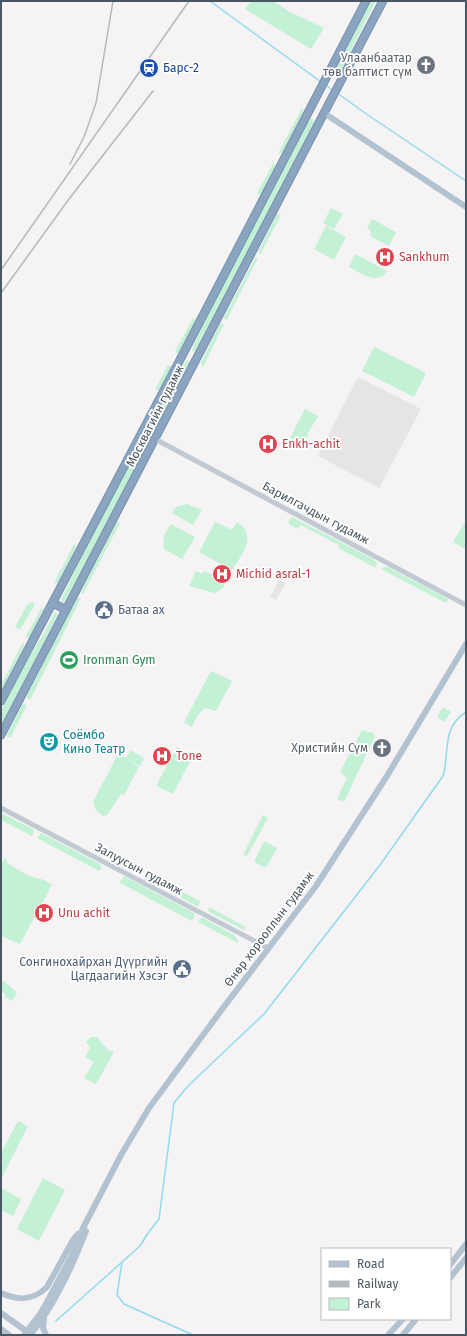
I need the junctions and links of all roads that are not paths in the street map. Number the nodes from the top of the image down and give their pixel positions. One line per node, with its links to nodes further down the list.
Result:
1 (366, 1): 5 (highway, Москвагийн гудамж)
2 (383, 1): 3 (highway, Москвагийн гудамж)
3 (324, 113): 4 (main road); 6 (highway, Москвагийн гудамж)
4 (466, 207)
5 (183, 354): 6 (highway); 8 (highway, Москвагийн гудамж)
6 (196, 359): 7 (highway, Москвагийн гудамж)
7 (155, 439): 9 (street, Барилгачдын гудамж); 10 (highway, Москвагийн гудамж)
8 (53, 603): 10 (highway); 12 (highway, Москвагийн гудамж)
9 (466, 605)
10 (66, 610): 13 (highway, Москвагийн гудамж)
11 (466, 644): 15 (main road, Өнөр хорооллын гудамж)
12 (1, 701)
13 (1, 735)
14 (1, 808): 15 (street, Залуусын гудамж)
15 (268, 948): 16 (main road, Өнөр хорооллын гудамж)
16 (85, 1226): 21 (main road); 23 (main road); 27 (main road)
17 (466, 1244): 19 (main road)
18 (466, 1258): 20 (main road)
19 (451, 1264)
20 (451, 1277)
21 (1, 1293)
22 (1, 1313): 27 (main road)
23 (45, 1315): 27 (main road); 30 (main road)
24 (402, 1320): 31 (main road)
25 (415, 1320): 32 (main road)
26 (1, 1330): 28 (main road); 29 (main road)
27 (29, 1334)
28 (4, 1335)
29 (9, 1335)
30 (46, 1335)
31 (388, 1335)
32 (403, 1335)

